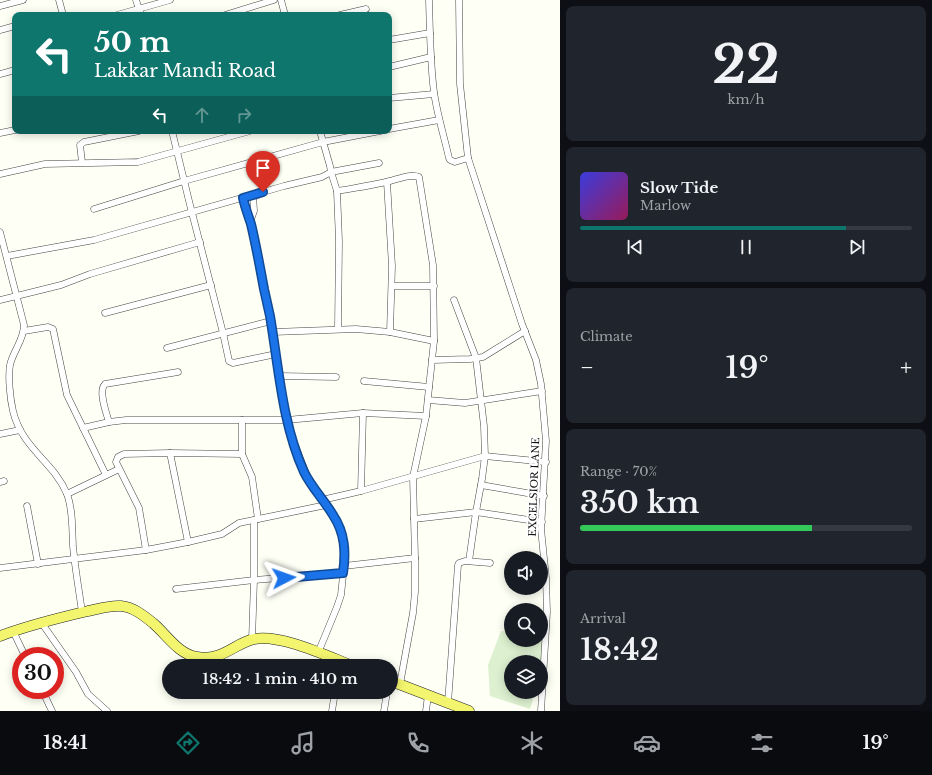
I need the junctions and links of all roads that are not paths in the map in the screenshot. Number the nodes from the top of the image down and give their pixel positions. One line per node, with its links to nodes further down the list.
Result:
1 (23, 0): 9 (street)
2 (59, 0): 11 (street)
3 (136, 0): 12 (street)
4 (170, 0): 12 (street)
5 (274, 0): 13 (street)
6 (281, 0): 14 (street)
7 (429, 0): 18 (street)
8 (459, 0): 37 (street, EXCELSIOR LANE)
9 (0, 6)
10 (366, 9): 15 (street)
11 (62, 12)
12 (140, 12)
13 (235, 12)
14 (284, 12)
15 (353, 12)
16 (12, 27): 17 (street)
17 (0, 30)
18 (430, 33): 19 (street); 20 (street)
19 (392, 39)
20 (431, 56): 21 (street); 24 (street)
21 (392, 66)
22 (12, 71): 23 (street)
23 (0, 74)
24 (434, 94): 25 (street); 26 (street)
25 (392, 98)
26 (439, 120): 27 (street); 37 (street)
27 (392, 128)
28 (12, 131): 29 (street)
29 (0, 133)
30 (124, 134): 38 (street)
31 (173, 134): 36 (street)
32 (240, 134): 36 (street)
33 (321, 134): 35 (street)
34 (364, 134): 35 (street)
35 (323, 142): 40 (street); 42 (street)
36 (177, 152): 38 (street); 42 (street)
37 (468, 158): 63 (street, EXCELSIOR LANE)
38 (82, 162): 41 (street)
39 (379, 162): 40 (street)
40 (331, 172): 44 (street); 45 (street)
41 (0, 174)
42 (184, 181): 47 (street); 48 (street)
43 (387, 182): 44 (street); 54 (street); 55 (street)
44 (337, 191): 61 (street)
45 (252, 195): 46 (street); 49 (street)
46 (243, 198): 48 (street); 49 (street)
47 (94, 208)
48 (192, 211): 51 (street); 52 (street)
49 (250, 222): 60 (street)
50 (0, 232): 52 (street)
51 (200, 242): 53 (street); 56 (street)
52 (6, 256): 56 (street)
53 (211, 285): 59 (street); 66 (street)
54 (392, 286): 55 (street); 65 (street)
55 (434, 286): 67 (street)
56 (16, 295): 57 (street); 62 (street)
57 (0, 300)
58 (454, 300): 70 (street)
59 (105, 314)
60 (271, 321): 64 (street); 66 (street)
61 (338, 329): 64 (street); 65 (street)
62 (24, 331): 85 (street); 86 (street)
63 (525, 331): 70 (street); 77 (street, EXCELSIOR LANE)
64 (273, 332): 69 (street)
65 (390, 332): 67 (street)
66 (223, 333): 68 (street); 69 (street)
67 (434, 341): 71 (street)
68 (167, 348)
69 (276, 354): 73 (street)
70 (476, 358): 71 (street); 79 (street)
71 (432, 360): 76 (street)
72 (178, 372): 84 (street)
73 (279, 376): 74 (street); 83 (street)
74 (336, 377)
75 (364, 381): 76 (street)
76 (429, 387): 78 (street)
77 (542, 392): 79 (street); 91 (street, EXCELSIOR LANE)
78 (428, 400): 79 (street); 81 (street)
79 (482, 401): 90 (street)
80 (363, 413): 81 (street); 83 (street); 96 (street)
81 (426, 416): 94 (street)
82 (242, 420): 83 (street); 84 (street); 89 (street)
83 (287, 420): 99 (street)
84 (109, 422): 85 (street)
85 (83, 428): 93 (street)
86 (20, 430): 87 (street); 97 (street)
87 (0, 434)
88 (170, 453): 89 (street); 92 (street); 105 (street)
89 (242, 454): 103 (street)
90 (484, 456): 91 (street); 94 (street); 95 (street)
91 (546, 462): 98 (street, EXCELSIOR LANE)
92 (119, 469): 93 (street); 106 (street)
93 (106, 475): 97 (street)
94 (413, 477): 96 (street); 102 (street)
95 (481, 485): 98 (street); 101 (street)
96 (361, 491): 99 (street)
97 (67, 494): 108 (street)
98 (544, 496): 104 (street, EXCELSIOR LANE)
99 (324, 502): 103 (street); 112 (street)
100 (27, 506): 111 (street)
101 (476, 512): 102 (street); 104 (street); 109 (street)
102 (414, 519): 107 (street)
103 (256, 520): 105 (street); 115 (street)
104 (542, 522): 138 (street, EXCELSIOR LANE)
105 (188, 542): 106 (street)
106 (146, 550): 108 (street)
107 (416, 558): 112 (street); 125 (street)
108 (75, 559): 111 (street); 117 (street)
109 (469, 561): 110 (street); 131 (street)
110 (490, 563)
111 (38, 564): 113 (street)
112 (344, 566): 114 (street)
113 (0, 568)
114 (343, 573): 115 (street); 123 (street)
115 (254, 580): 116 (street); 121 (street)
116 (176, 589)
117 (82, 612): 118 (main road); 121 (main road)
118 (41, 622): 119 (main road); 133 (street)
119 (13, 631): 120 (main road); 122 (street)
120 (0, 636)
121 (252, 640): 123 (main road)
122 (21, 647)
123 (318, 653): 124 (main road)
124 (330, 659)
125 (398, 671)
126 (398, 684): 127 (main road)
127 (428, 695): 131 (main road); 136 (street)
128 (46, 699): 132 (street)
129 (334, 699): 134 (street)
130 (386, 699): 135 (street)
131 (448, 703): 137 (main road)
132 (52, 711)
133 (106, 711)
134 (332, 711)
135 (384, 711)
136 (426, 711)
137 (469, 711)
138 (541, 711)

